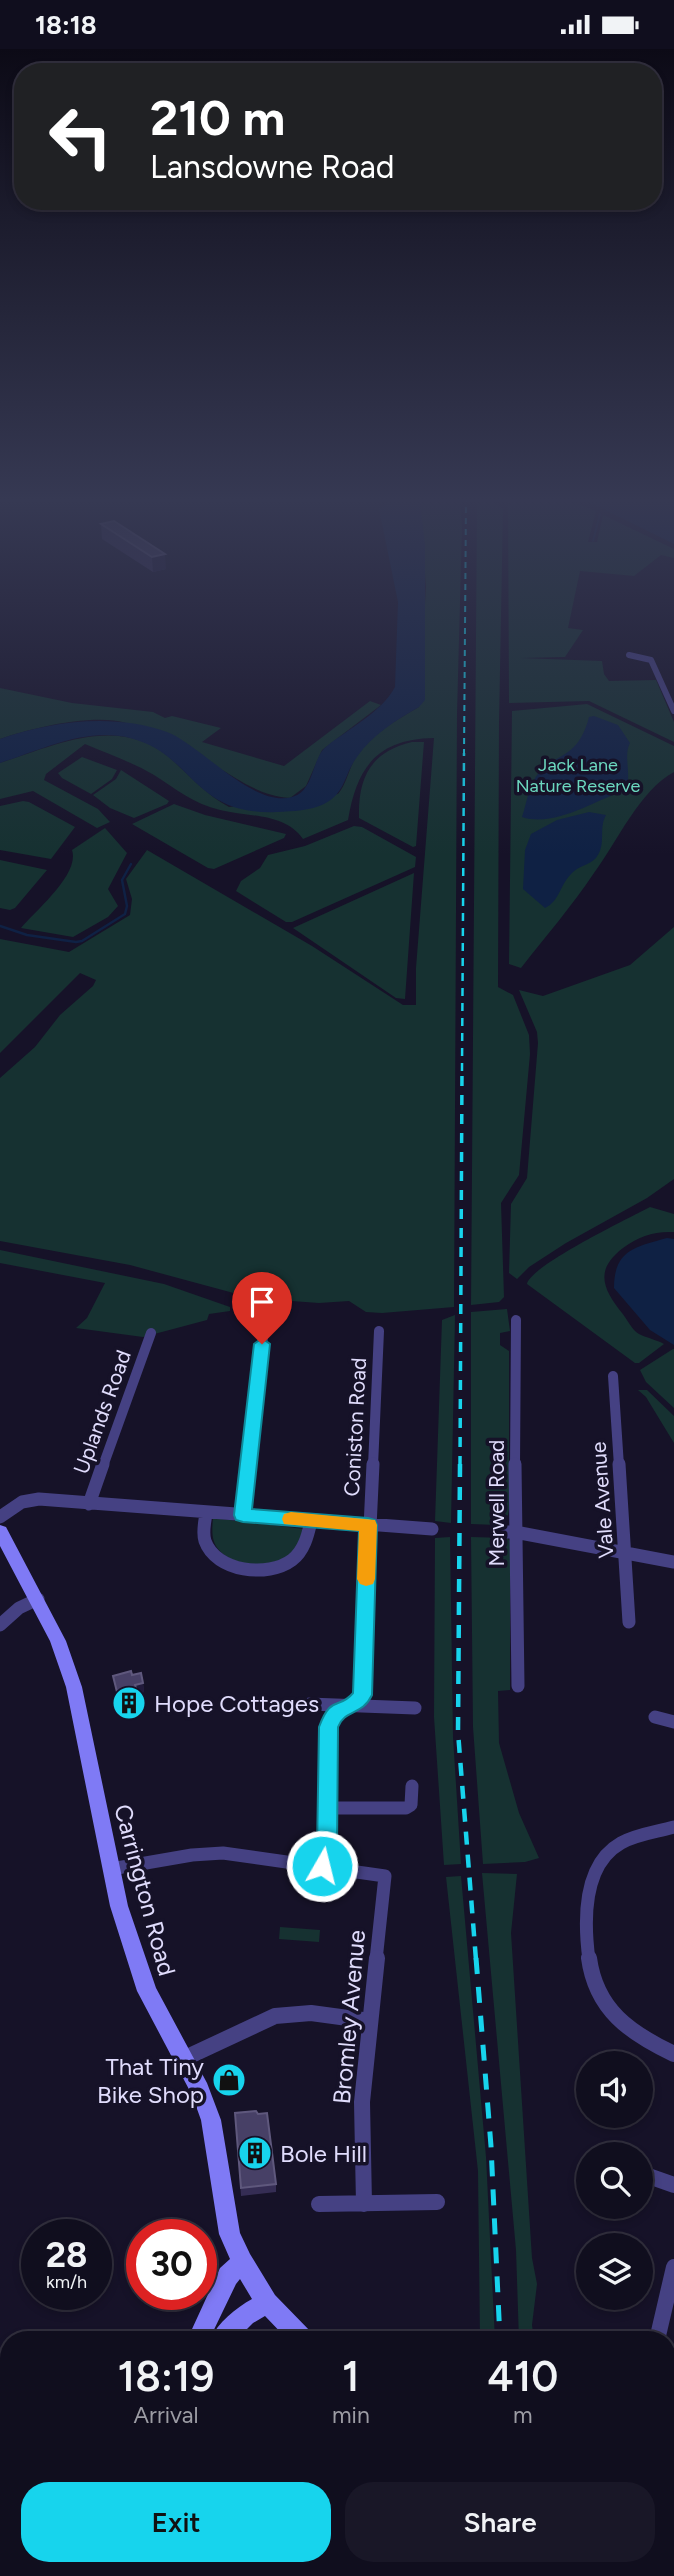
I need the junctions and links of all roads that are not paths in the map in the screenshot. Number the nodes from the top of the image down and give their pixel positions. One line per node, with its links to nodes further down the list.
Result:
1 (629, 655): 2 (street)
2 (674, 711)
3 (265, 1319): 10 (street)
4 (516, 1320): 17 (street, Merwell Road)
5 (379, 1331): 13 (street, Coniston Road)
6 (151, 1333): 8 (street, Uplands Road)
7 (613, 1376): 18 (street, Vale Avenue)
8 (89, 1504): 9 (street); 11 (street)
9 (206, 1513): 10 (street); 12 (street)
10 (243, 1515): 12 (street)
11 (0, 1517)
12 (311, 1521): 13 (street)
13 (368, 1525): 14 (street); 25 (street, Coniston Road)
14 (432, 1528)
15 (0, 1531): 20 (main road, Carrington Road)
16 (498, 1532): 17 (street)
17 (514, 1532): 18 (street); 23 (street, Merwell Road)
18 (624, 1553): 19 (street); 21 (street, Vale Avenue)
19 (674, 1562)
20 (38, 1599): 22 (street); 33 (main road, Carrington Road)
21 (629, 1622)
22 (0, 1625)
23 (518, 1686)
24 (309, 1704): 25 (street)
25 (355, 1704): 26 (street); 30 (street)
26 (415, 1708)
27 (655, 1717): 28 (street)
28 (674, 1722)
29 (412, 1786): 30 (street)
30 (327, 1808): 32 (street)
31 (674, 1827): 35 (street)
32 (322, 1866): 33 (street); 34 (street, Bromley Avenue)
33 (111, 1869): 36 (main road, Carrington Road)
34 (370, 2021): 36 (street); 41 (street, Bromley Avenue)
35 (674, 2054)
36 (183, 2059): 42 (main road, Carrington Road)
37 (653, 2178): 38 (street)
38 (674, 2185)
39 (437, 2202): 41 (street)
40 (319, 2204): 41 (street)
41 (364, 2204)
42 (242, 2262): 44 (main road, Carrington Road); 45 (main road)
43 (674, 2267): 48 (street)
44 (267, 2303): 46 (main road); 47 (main road, Carrington Road)
45 (202, 2331)
46 (230, 2331)
47 (294, 2331)
48 (664, 2331)

